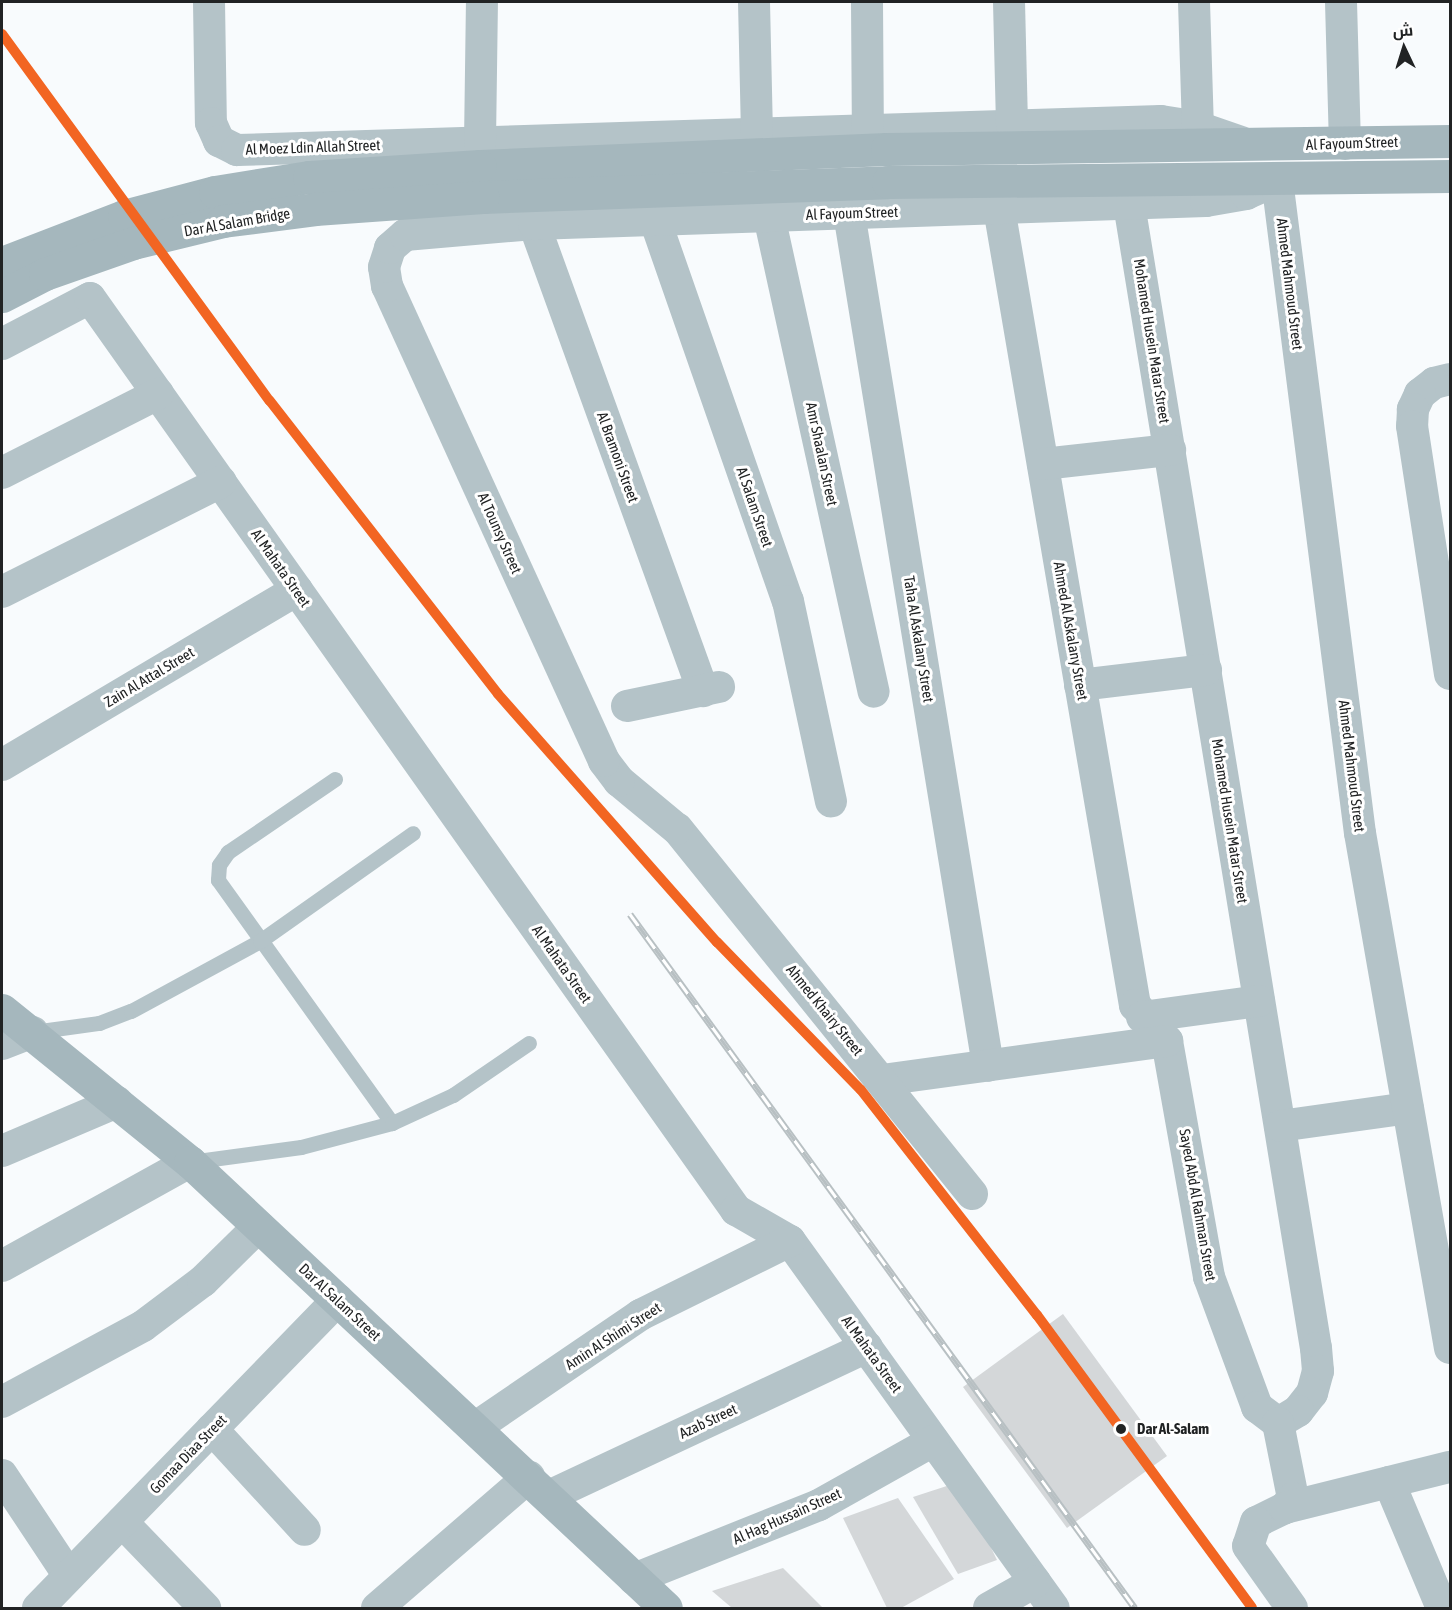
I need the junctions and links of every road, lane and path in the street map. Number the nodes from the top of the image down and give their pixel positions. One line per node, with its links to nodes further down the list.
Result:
1 (209, 2): 13 (street, Al Moez Ldin Allah Street)
2 (482, 2): 16 (street)
3 (754, 2): 11 (street)
4 (867, 2): 10 (street)
5 (1009, 2): 8 (street)
6 (1194, 2): 9 (street)
7 (1341, 2): 14 (street)
8 (1012, 126): 9 (street, Al Fayoum Street); 10 (street, Al Fayoum Street)
9 (1198, 127): 15 (street, Al Fayoum Street)
10 (868, 130): 11 (street, Al Fayoum Street)
11 (757, 134): 16 (street, Al Fayoum Street)
12 (1450, 141): 14 (street, Al Fayoum Street)
13 (420, 144): 16 (street, Al Moez Ldin Allah Street); 26 (street)
14 (1345, 144): 15 (street, Al Fayoum Street)
15 (1253, 147): 16 (street, Al Fayoum Street)
16 (480, 154): 27 (street, Dar Al Salam Bridge, bridge)
17 (1450, 176): 18 (street, Al Fayoum Street)
18 (1277, 180): 19 (street, Al Fayoum Street); 20 (street, Al Fayoum Street); 59 (street, Ahmed Mahmoud Street)
19 (483, 197): 28 (street, Dar Al Salam Bridge, bridge)
20 (1129, 204): 21 (street, Al Fayoum Street); 32 (street, Mohamed Husein Matar Street)
21 (999, 208): 22 (street, Al Fayoum Street); 33 (street, Ahmed Al Askalany Street)
22 (849, 213): 23 (street, Al Fayoum Street); 56 (street, Taha Al Askalany Street)
23 (769, 216): 24 (street, Al Fayoum Street); 41 (street, Amr Shaalan Street)
24 (654, 220): 25 (street, Al Fayoum Street); 45 (street, Al Salam Street)
25 (534, 224): 26 (street, Al Fayoum Street); 42 (street, Al Bramoni Street)
26 (424, 230): 46 (street, Al Tounsy Street)
27 (2, 263)
28 (2, 296)
29 (2, 344): 31 (street, Al Mahata Street)
30 (1450, 379): 39 (street)
31 (158, 394): 34 (street); 35 (street, Al Mahata Street)
32 (1170, 450): 33 (street); 38 (street, Mohamed Husein Matar Street)
33 (1042, 464): 40 (street, Ahmed Al Askalany Street)
34 (2, 473)
35 (221, 482): 36 (street, Al Mahata Street); 37 (street)
36 (297, 590): 43 (street, Zain Al Attal Street); 66 (street, Al Mahata Street)
37 (2, 592)
38 (1206, 670): 40 (street); 49 (street, Mohamed Husein Matar Street)
39 (1450, 674)
40 (1080, 685): 51 (street, Ahmed Al Askalany Street)
41 (874, 692)
42 (627, 706)
43 (2, 765)
44 (335, 779): 48 (lane)
45 (831, 801)
46 (677, 829): 57 (street, Ahmed Khairy Street)
47 (413, 833): 48 (lane)
48 (260, 941): 52 (lane); 60 (lane)
49 (1259, 1001): 51 (street); 61 (street, Mohamed Husein Matar Street)
50 (2, 1010): 52 (street, Dar Al Salam Street)
51 (1142, 1017): 53 (street, Ahmed Al Askalany Street)
52 (33, 1032): 55 (street); 58 (street, Dar Al Salam Street)
53 (1167, 1041): 56 (street); 72 (street, Sayed Abd Al Rahman Street)
54 (529, 1043): 60 (lane)
55 (2, 1044)
56 (988, 1066): 57 (street)
57 (882, 1080): 64 (street, Ahmed Khairy Street)
58 (117, 1102): 62 (street); 63 (street, Dar Al Salam Street)
59 (1408, 1108): 61 (street); 70 (street, Ahmed Mahmoud Street)
60 (392, 1123): 63 (lane)
61 (1280, 1126): 72 (street, Mohamed Husein Matar Street)
62 (2, 1151)
63 (190, 1162): 65 (street, Dar Al Salam Street); 67 (street)
64 (972, 1194)
65 (259, 1226): 68 (street, Dar Al Salam Street); 71 (street)
66 (790, 1241): 69 (street, Al Mahata Street); 73 (street, Amin Al Shimi Street)
67 (2, 1266)
68 (339, 1300): 73 (street, Dar Al Salam Street); 74 (street, Gomaa Diaa Street)
69 (867, 1347): 75 (street, Al Mahata Street); 79 (street, Azab Street)
70 (1450, 1348)
71 (2, 1402)
72 (1278, 1422): 80 (street)
73 (476, 1427): 79 (street, Dar Al Salam Street)
74 (212, 1430): 81 (street, Gomaa Diaa Street); 82 (street)
75 (933, 1441): 84 (street, Al Hag Hussain Street); 85 (street, Al Mahata Street)
76 (1450, 1467): 77 (street)
77 (1389, 1482): 80 (street); 93 (street)
78 (4, 1484): 83 (street)
79 (539, 1487): 84 (street, Dar Al Salam Street); 86 (street, Azab Street)
80 (1285, 1508): 92 (street)
81 (122, 1522): 83 (street, Gomaa Diaa Street); 88 (street)
82 (305, 1530)
83 (69, 1576): 87 (street, Gomaa Diaa Street)
84 (634, 1579): 89 (street, Dar Al Salam Street)
85 (1035, 1582): 90 (street); 91 (street, Al Mahata Street)
86 (387, 1605)
87 (42, 1607)
88 (205, 1608)
89 (666, 1608)
90 (989, 1608)
91 (1054, 1608)
92 (1292, 1608)
93 (1442, 1608)

